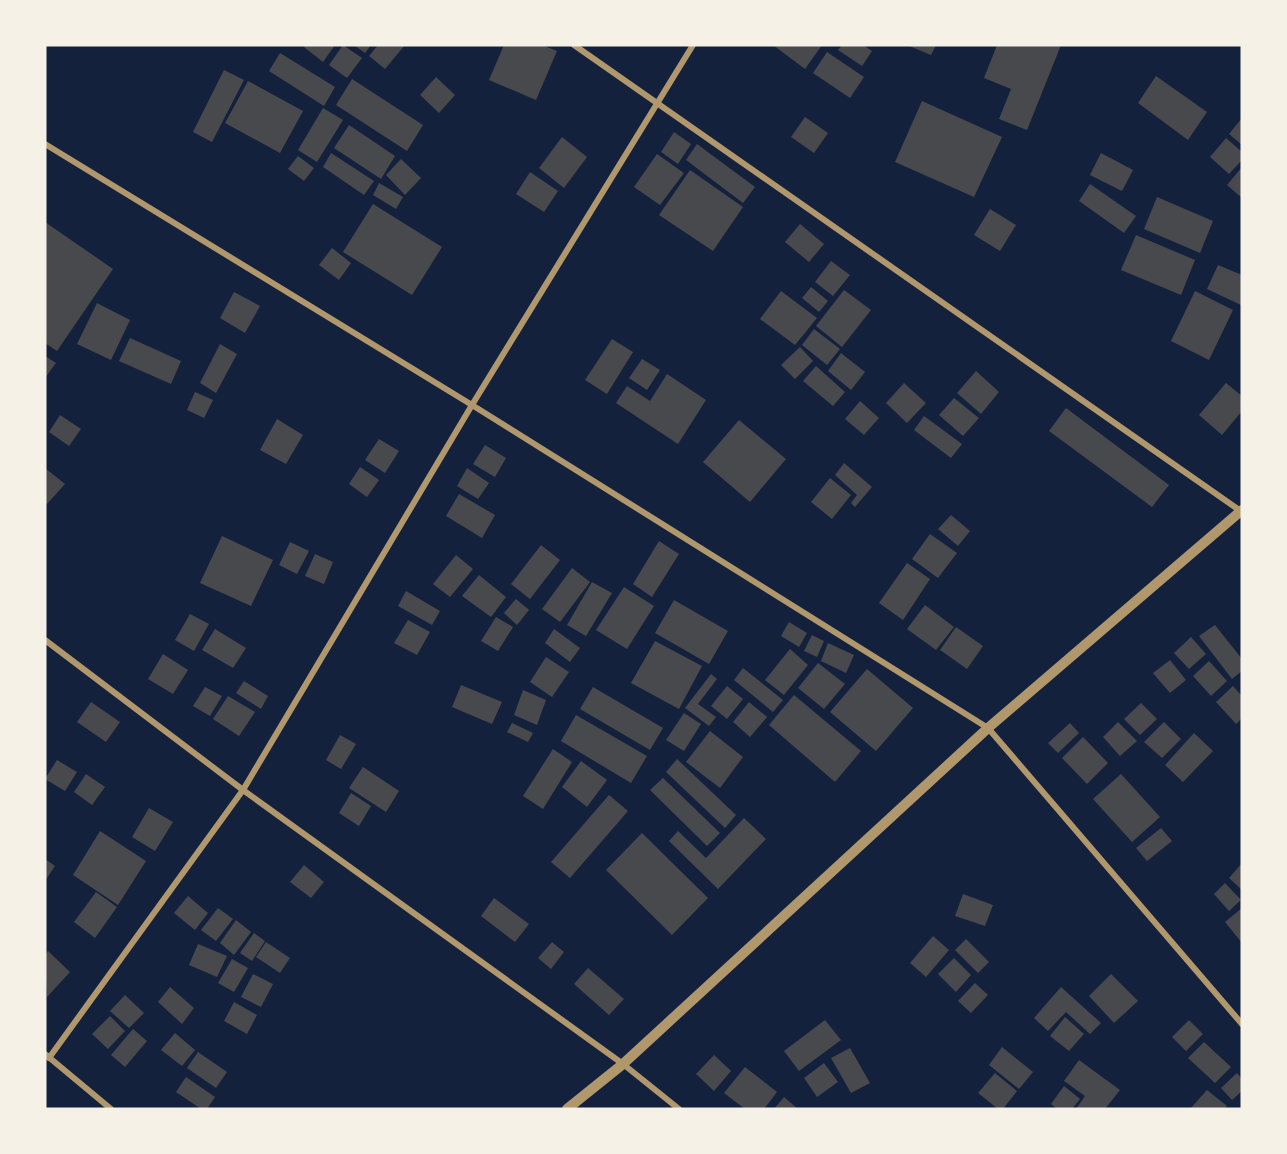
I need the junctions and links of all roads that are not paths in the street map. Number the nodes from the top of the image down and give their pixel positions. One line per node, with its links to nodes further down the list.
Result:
1 (574, 45): 3 (street)
2 (693, 45): 3 (street)
3 (658, 103): 5 (street); 6 (street)
4 (45, 144): 5 (street)
5 (472, 405): 8 (street); 9 (street)
6 (1242, 511): 8 (street)
7 (45, 640): 9 (street)
8 (988, 728): 10 (street); 12 (street)
9 (243, 790): 11 (street); 12 (street)
10 (1242, 1024)
11 (47, 1056): 13 (street)
12 (623, 1064): 14 (street); 15 (street)
13 (111, 1109)
14 (567, 1109)
15 (680, 1109)

